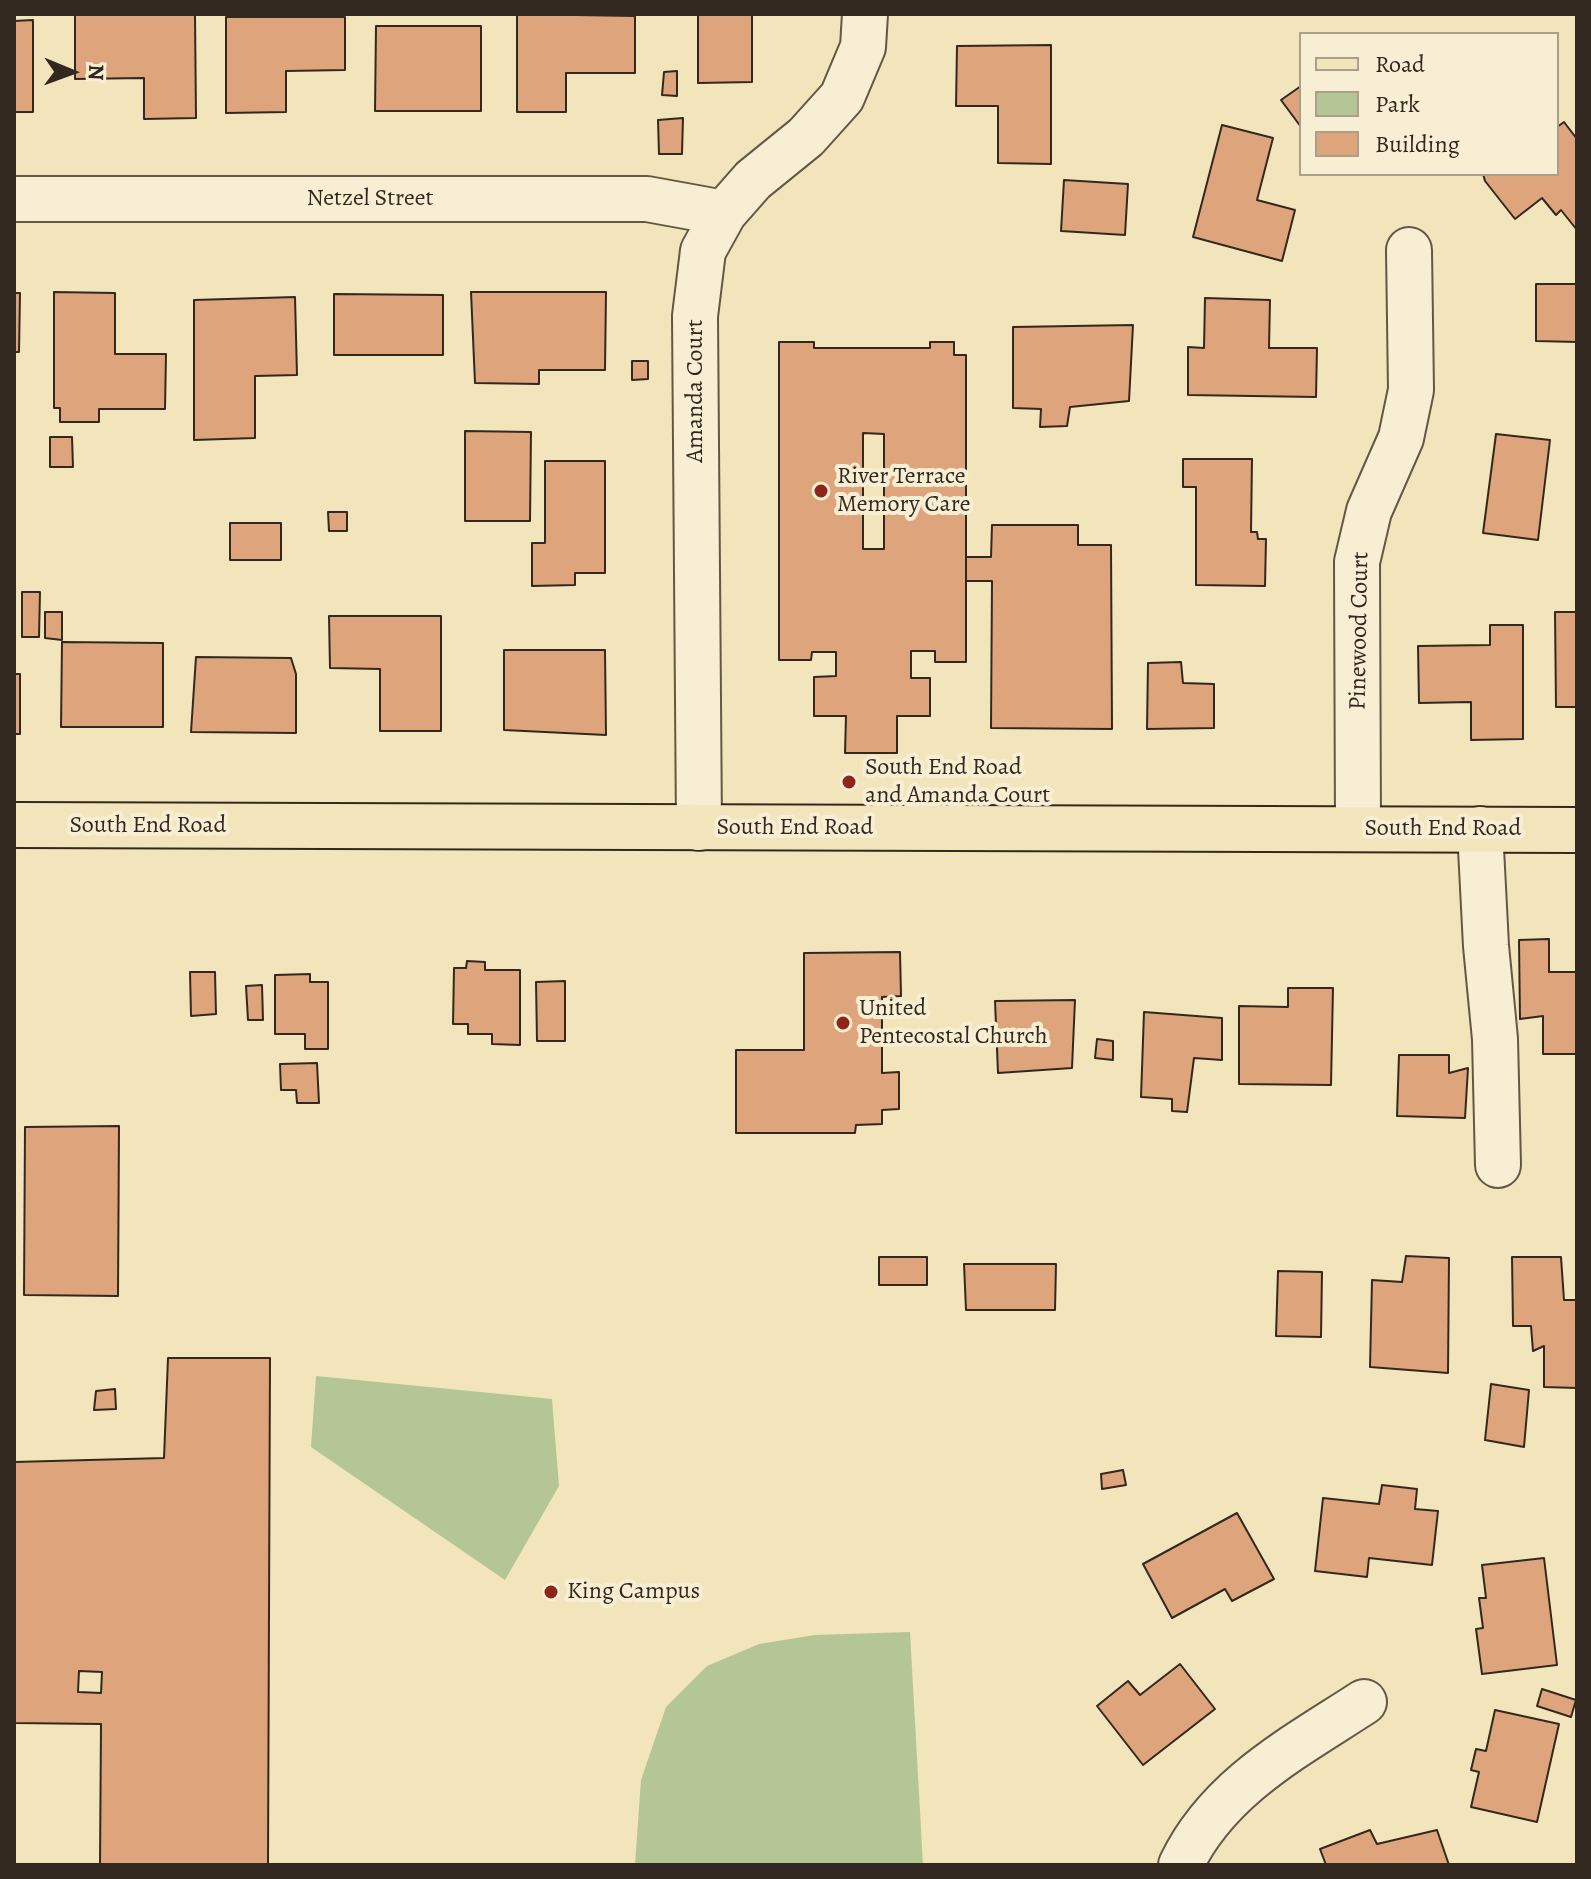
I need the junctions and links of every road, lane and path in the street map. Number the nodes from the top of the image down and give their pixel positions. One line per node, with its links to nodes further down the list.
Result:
1 (865, 14): 3 (street, Amanda Court)
2 (14, 199): 3 (street, Netzel Street)
3 (724, 213): 6 (street, Amanda Court)
4 (1409, 250): 7 (street, Pinewood Court)
5 (14, 825): 6 (main road, South End Road)
6 (699, 828): 7 (main road, South End Road)
7 (1358, 829): 8 (main road, South End Road)
8 (1480, 829): 9 (main road, South End Road); 10 (street)
9 (1577, 830)
10 (1498, 1165)
11 (1364, 1702): 12 (street)
12 (1181, 1865)

